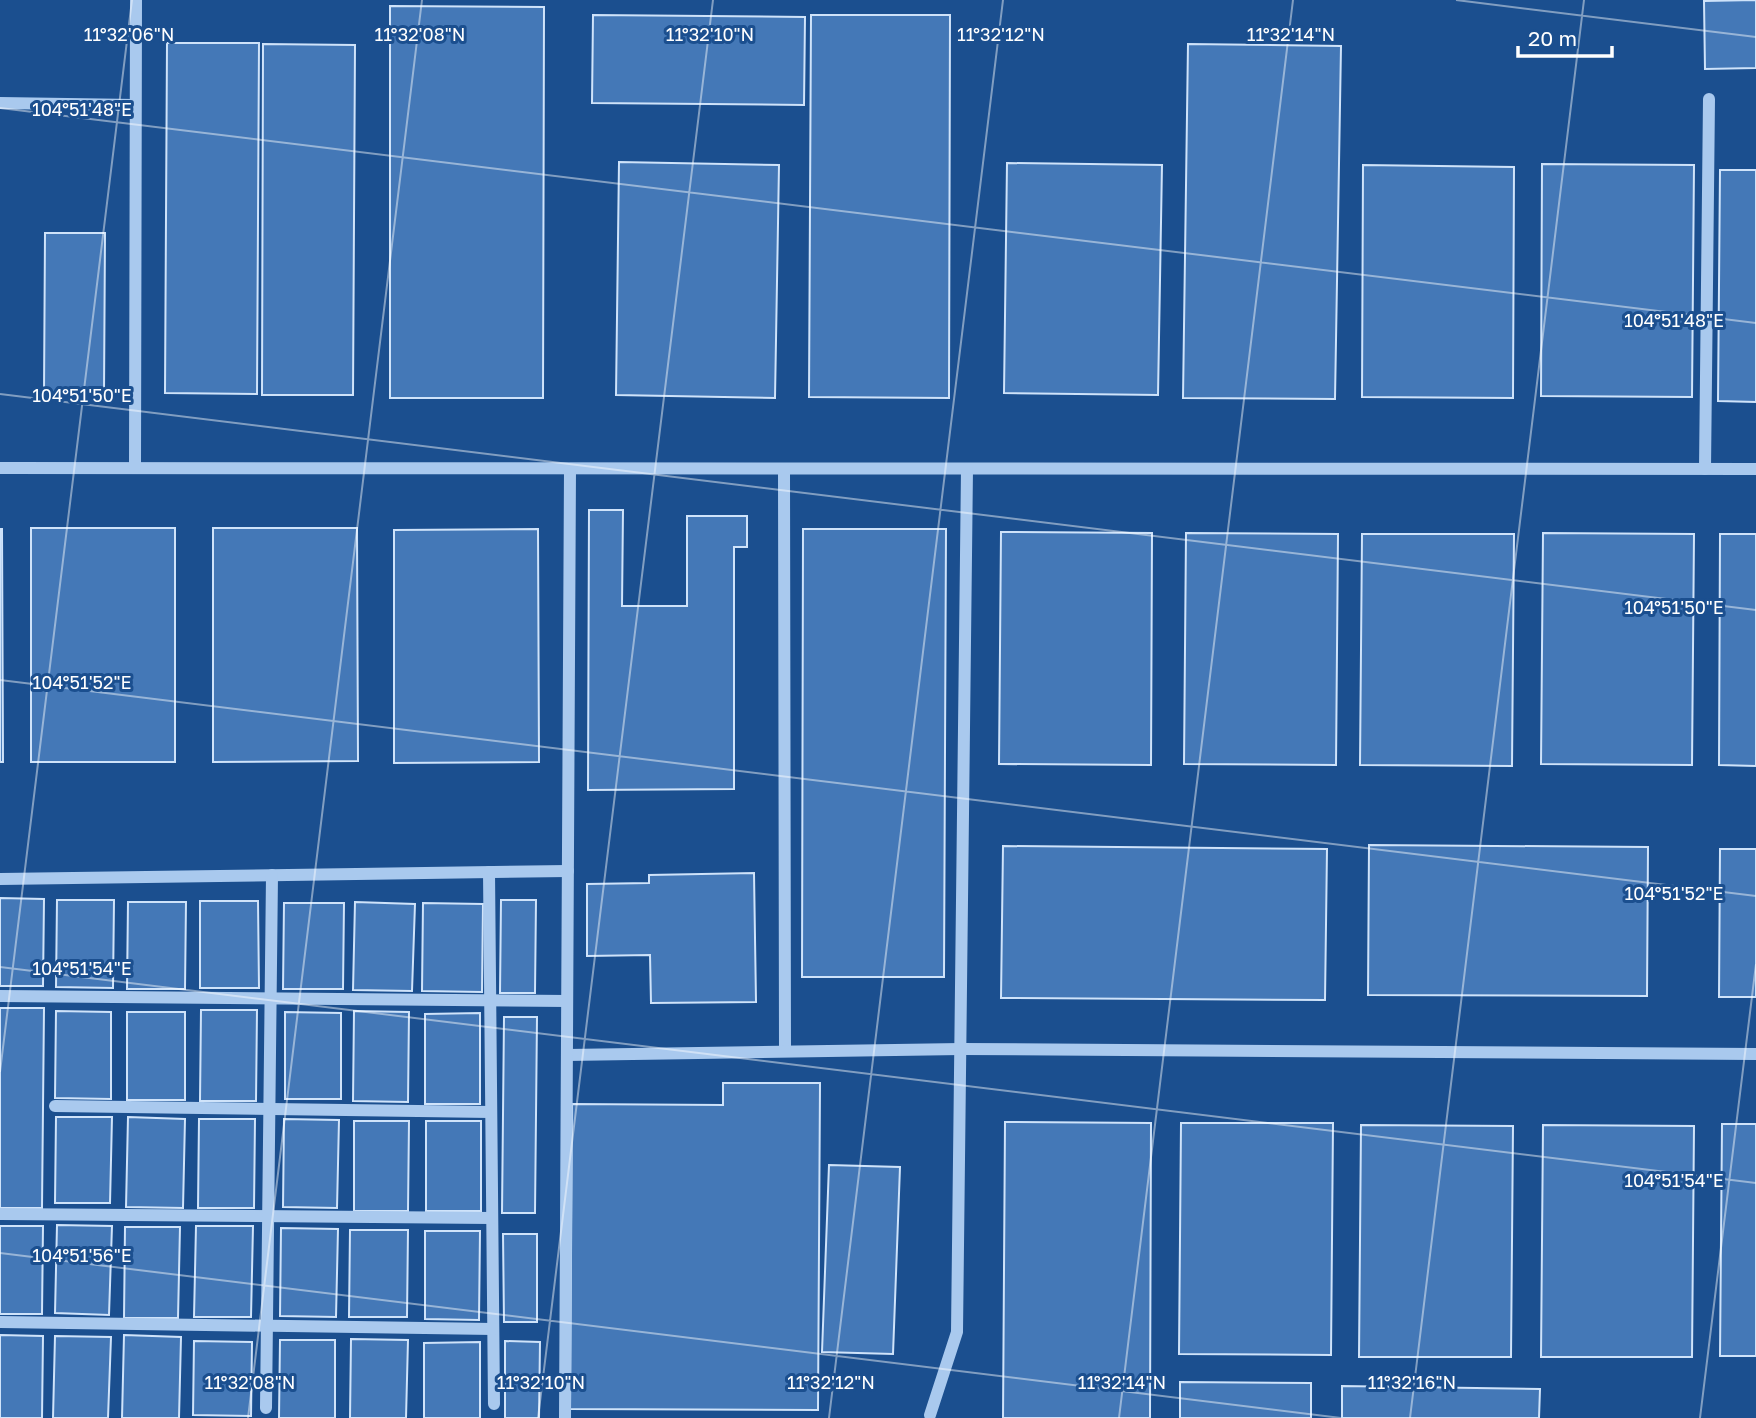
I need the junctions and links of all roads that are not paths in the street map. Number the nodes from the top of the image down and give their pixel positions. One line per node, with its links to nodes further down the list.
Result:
1 (136, 0): 4 (lane)
2 (1709, 99): 10 (lane)
3 (0, 103): 4 (lane)
4 (135, 105): 6 (lane)
5 (0, 468): 6 (lane)
6 (135, 468): 7 (lane)
7 (570, 469): 8 (lane); 12 (lane)
8 (784, 469): 9 (lane); 21 (lane)
9 (967, 469): 10 (lane); 20 (lane)
10 (1705, 470): 11 (lane)
11 (1756, 470)
12 (568, 871): 13 (lane); 19 (lane)
13 (489, 872): 14 (lane); 18 (lane)
14 (272, 875): 15 (lane); 17 (lane)
15 (0, 879)
16 (0, 996): 17 (lane)
17 (271, 998): 18 (lane); 25 (lane)
18 (490, 1000): 19 (lane); 26 (lane)
19 (567, 1001): 23 (lane)
20 (961, 1049): 21 (lane); 22 (lane); 35 (lane)
21 (785, 1051): 23 (lane)
22 (1756, 1054)
23 (567, 1055): 36 (lane)
24 (55, 1106): 25 (lane)
25 (270, 1109): 26 (lane); 28 (lane)
26 (491, 1112): 29 (lane)
27 (0, 1214): 28 (lane)
28 (268, 1216): 29 (lane); 31 (lane)
29 (492, 1218): 32 (lane)
30 (0, 1322): 31 (lane)
31 (267, 1326): 32 (lane); 34 (lane)
32 (493, 1329): 33 (lane)
33 (494, 1405)
34 (266, 1408)
35 (930, 1415)
36 (565, 1418)

